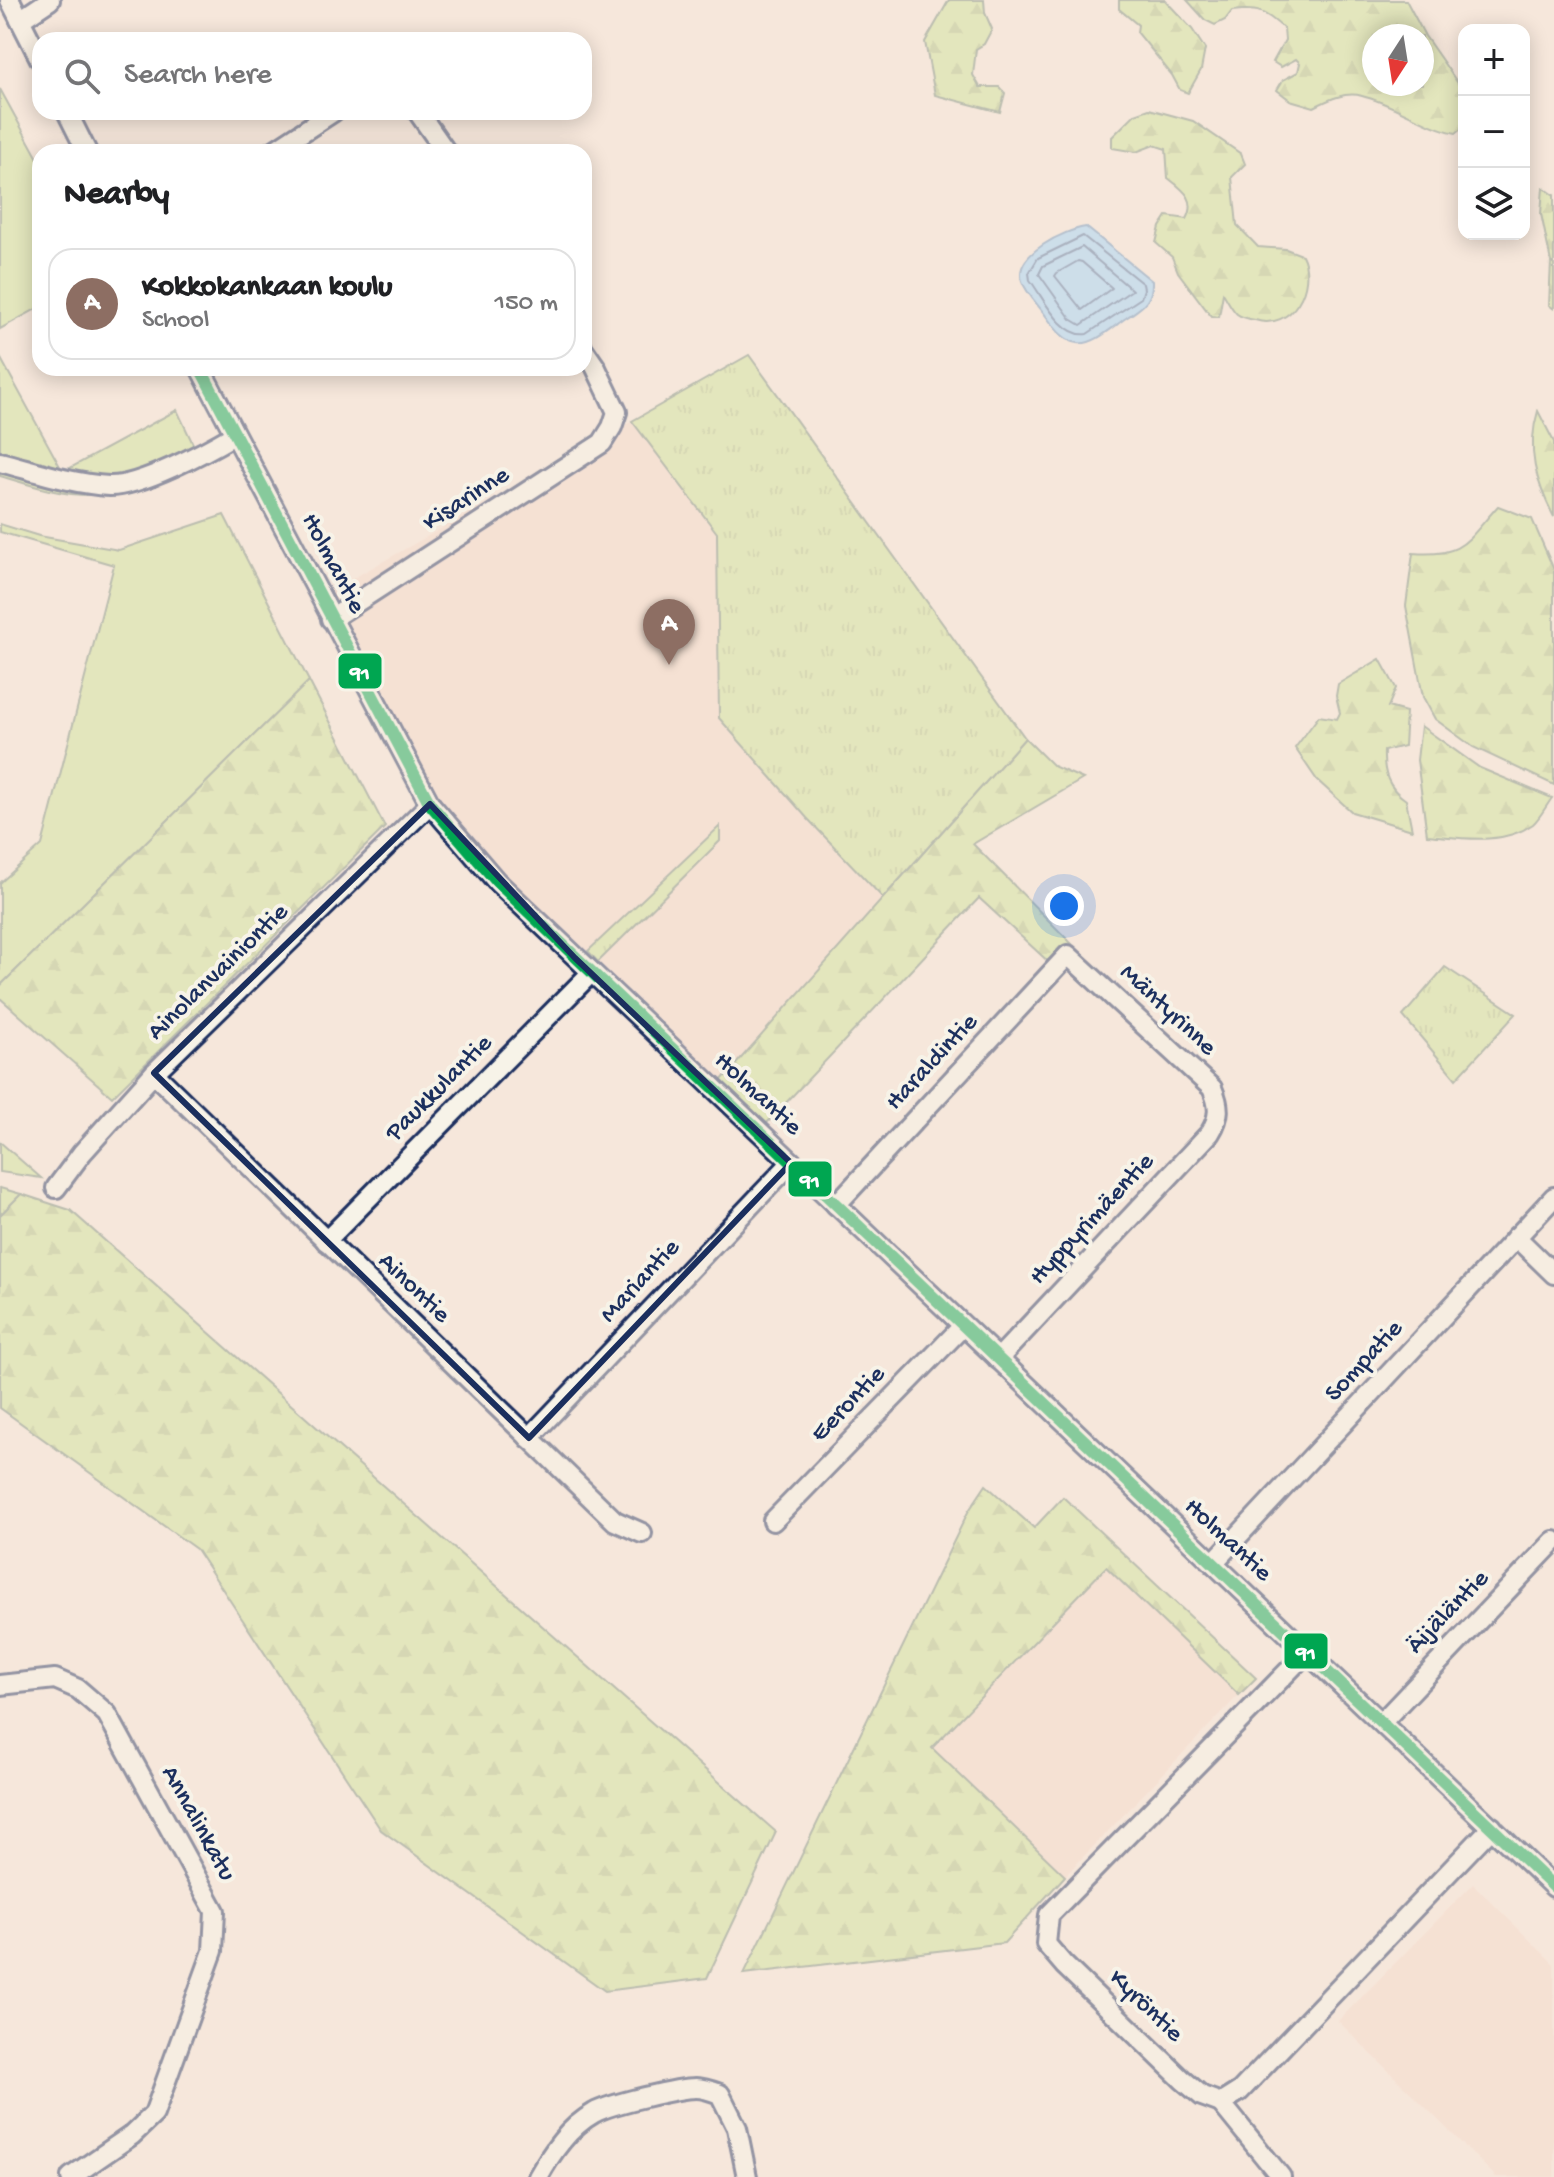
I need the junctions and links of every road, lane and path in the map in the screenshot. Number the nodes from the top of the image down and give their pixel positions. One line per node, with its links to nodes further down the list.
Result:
1 (10, 0): 3 (street)
2 (50, 0): 3 (street)
3 (20, 20): 4 (street)
4 (32, 43)
5 (71, 120): 8 (street)
6 (321, 120): 9 (street)
7 (424, 120): 10 (street)
8 (83, 144)
9 (284, 144)
10 (440, 144)
11 (592, 362): 15 (street, Kisarinne)
12 (204, 376): 13 (street, Holmantie)
13 (234, 435): 14 (street); 15 (street, Holmantie)
14 (0, 462)
15 (331, 619): 16 (street, Holmantie)
16 (430, 804): 18 (street, Holmantie); 19 (street, Ainolanvainiontie)
17 (1068, 955): 20 (street, Mäntyrinne); 24 (street, Haraldintie)
18 (591, 973): 21 (street, Holmantie); 26 (street, Paukkulantie)
19 (154, 1073): 22 (street, Ainolanvainiontie); 26 (street, Ainontie)
20 (1219, 1111): 29 (street, Hyppyrimäentie)
21 (791, 1163): 24 (street, Holmantie); 30 (street, Mariantie)
22 (56, 1188)
23 (1554, 1197): 25 (street, Sompatie)
24 (836, 1205): 28 (street, Holmantie)
25 (1516, 1237): 27 (street); 34 (street, Sompatie)
26 (326, 1241): 30 (street, Ainontie)
27 (1554, 1274)
28 (963, 1326): 29 (street, Holmantie); 31 (street, Eerontie)
29 (998, 1359): 34 (street, Holmantie)
30 (529, 1438): 32 (street, Ainontie)
31 (773, 1521)
32 (642, 1533)
33 (1554, 1541): 37 (street, Äijäläntie)
34 (1213, 1563): 35 (street, Holmantie)
35 (1307, 1652): 37 (street, Holmantie); 40 (street, Kyröntie)
36 (0, 1685): 41 (street, Annalinkatu)
37 (1382, 1722): 38 (street, Holmantie)
38 (1492, 1827): 39 (street, Holmantie); 40 (street)
39 (1554, 1887)
40 (1221, 2103): 44 (street)
41 (71, 2177)
42 (538, 2177): 43 (street)
43 (747, 2177)
44 (1281, 2177)

